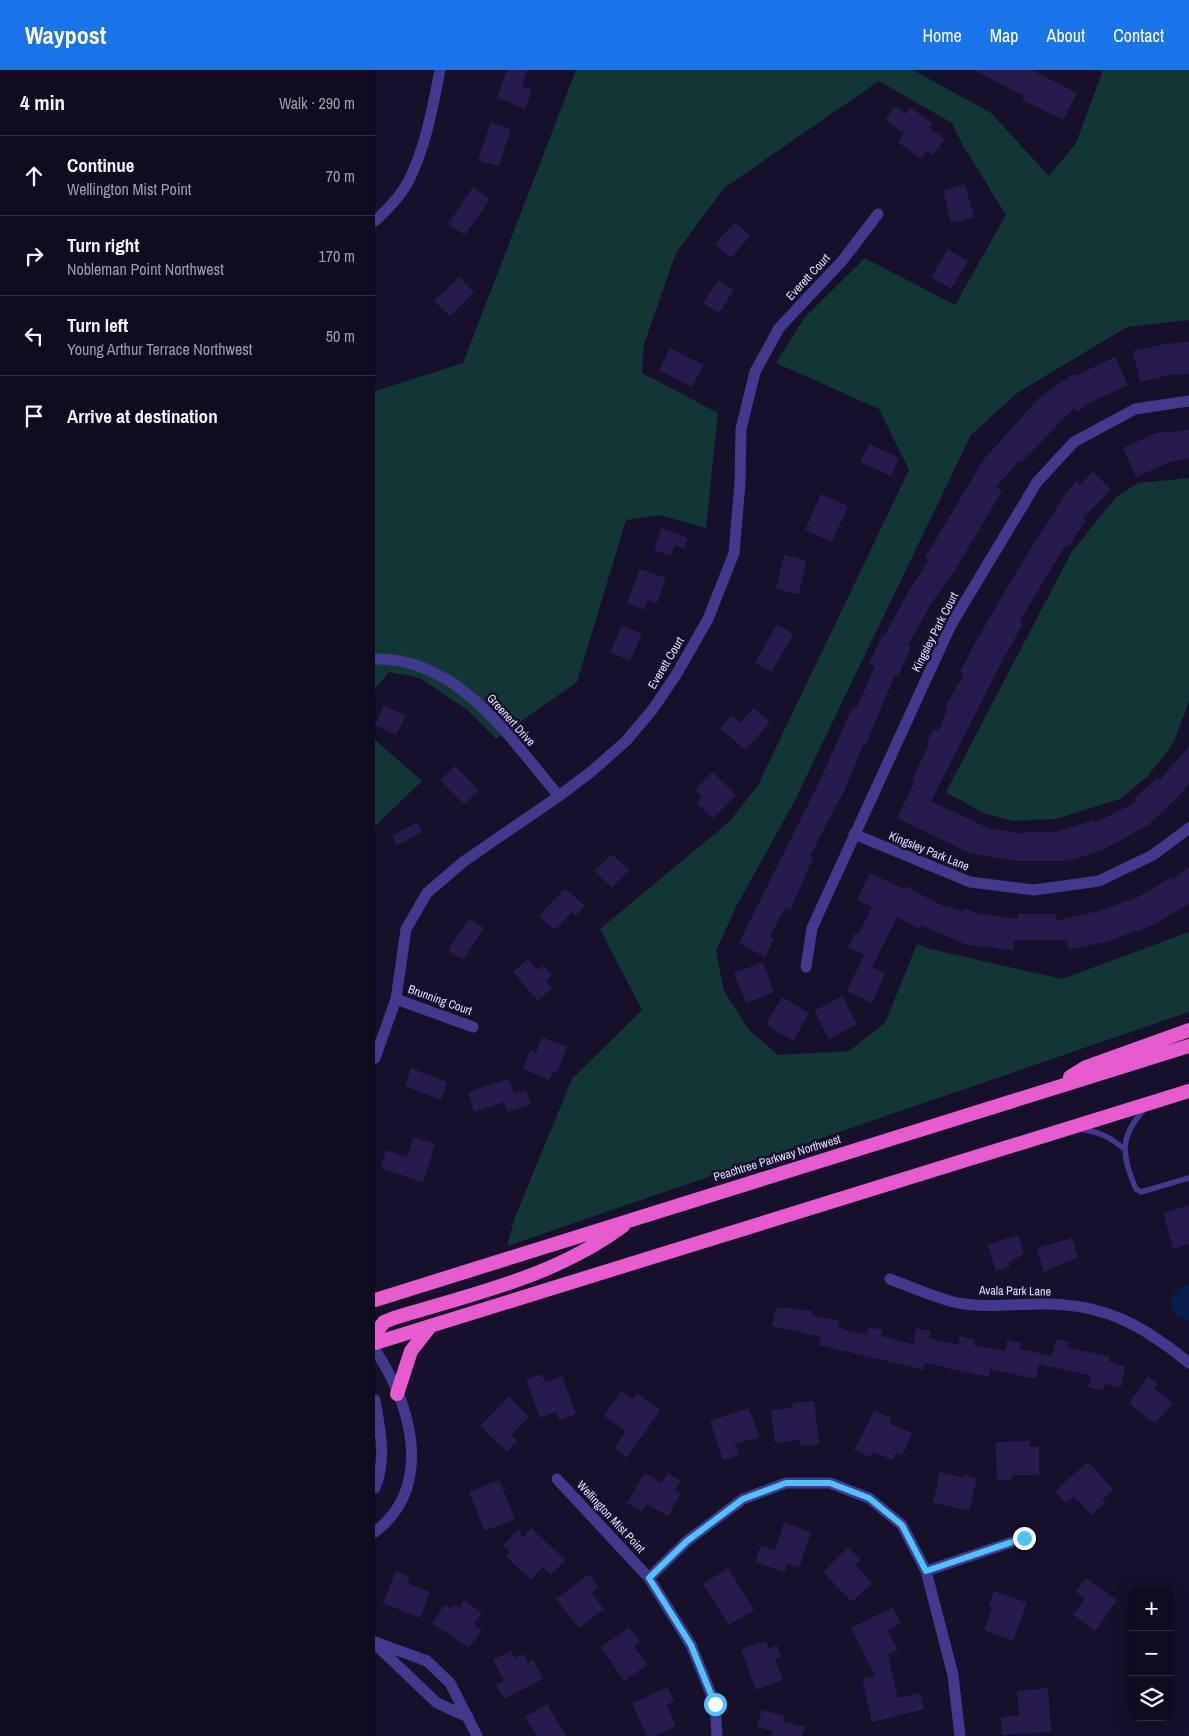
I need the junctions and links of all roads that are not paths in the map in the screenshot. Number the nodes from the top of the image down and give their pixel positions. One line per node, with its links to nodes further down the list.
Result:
1 (439, 70): 3 (street)
2 (878, 214): 6 (street, Everett Court)
3 (375, 221)
4 (1189, 401): 8 (street, Kingsley Park Court)
5 (375, 659): 6 (street, Greenert Drive)
6 (559, 796): 10 (street, Everett Court)
7 (1189, 828): 8 (street, Kingsley Park Lane)
8 (854, 834): 9 (street, Kingsley Park Court)
9 (806, 966)
10 (396, 999): 11 (street, Brunning Court); 14 (street, Everett Court)
11 (473, 1027)
12 (1189, 1030): 15 (highway)
13 (1189, 1046): 15 (highway, Peachtree Parkway Northwest)
14 (375, 1058)
15 (1045, 1090): 21 (highway, Peachtree Parkway Northwest)
16 (1189, 1091): 17 (highway)
17 (1151, 1103): 18 (highway); 19 (lane)
18 (1069, 1128): 19 (lane); 24 (highway)
19 (1125, 1150): 20 (lane)
20 (1189, 1178)
21 (631, 1219): 23 (highway, Peachtree Parkway Northwest); 25 (highway)
22 (890, 1279): 28 (street, Avala Park Lane)
23 (375, 1300)
24 (429, 1328): 26 (highway); 29 (highway)
25 (375, 1334)
26 (375, 1343)
27 (375, 1350): 29 (street)
28 (1189, 1363)
29 (397, 1394): 33 (street)
30 (375, 1400): 32 (street)
31 (557, 1479): 36 (street, Wellington Mist Point)
32 (375, 1488)
33 (375, 1532)
34 (1024, 1538): 35 (street)
35 (926, 1571): 36 (street); 41 (street)
36 (649, 1578): 40 (street, Wellington Mist Point)
37 (375, 1643): 38 (street); 38 (street)
38 (468, 1717): 39 (street)
39 (477, 1736)
40 (717, 1736)
41 (960, 1736)

